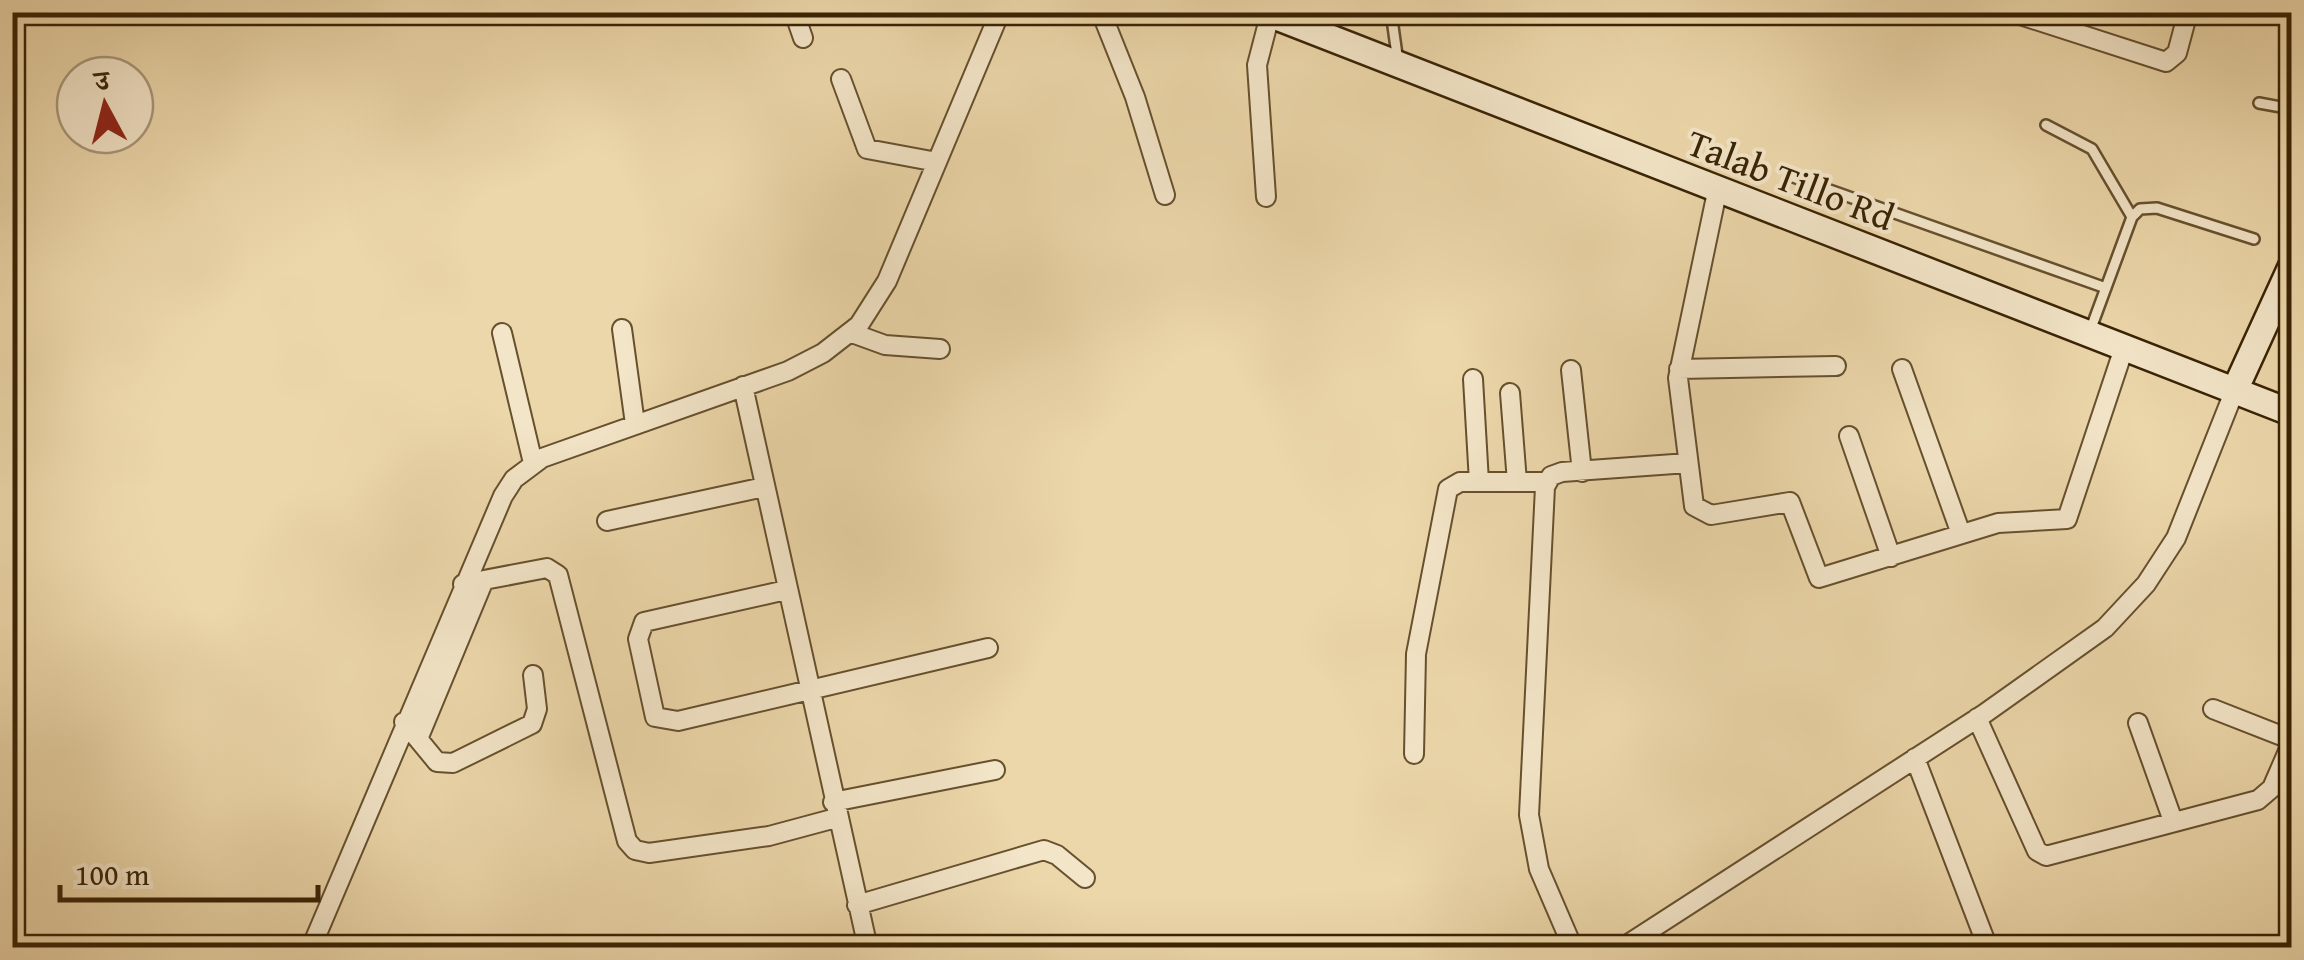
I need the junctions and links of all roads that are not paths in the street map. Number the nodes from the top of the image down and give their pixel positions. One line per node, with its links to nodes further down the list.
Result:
1 (794, 12): 8 (street)
2 (1000, 12): 14 (street)
3 (1101, 12): 17 (street)
4 (1391, 12): 9 (lane)
5 (2010, 12): 6 (street)
6 (2188, 12)
7 (1267, 14): 9 (main road, Talab Tillo Rd); 18 (street)
8 (803, 38)
9 (1399, 64): 16 (main road, Talab Tillo Rd)
10 (841, 80): 14 (street)
11 (2259, 103): 12 (lane)
12 (2292, 109)
13 (2046, 125): 19 (lane)
14 (938, 162): 26 (street)
15 (1794, 178): 22 (lane)
16 (1718, 192): 25 (main road, Talab Tillo Rd); 31 (street)
17 (1165, 194)
18 (1266, 197)
19 (2132, 217): 20 (lane); 22 (lane)
20 (2254, 239)
21 (2292, 265): 35 (main road)
22 (2106, 288): 25 (lane)
23 (622, 329): 38 (street)
24 (502, 333): 40 (street)
25 (2090, 334): 27 (main road, Talab Tillo Rd)
26 (860, 337): 28 (street); 34 (street)
27 (2124, 348): 35 (main road, Talab Tillo Rd); 48 (street)
28 (940, 349)
29 (1836, 366): 31 (street)
30 (1902, 368): 48 (street)
31 (1679, 369): 41 (street)
32 (1571, 370): 42 (street)
33 (1472, 379): 43 (street)
34 (742, 386): 38 (street); 46 (street)
35 (2234, 392): 37 (main road, Talab Tillo Rd); 56 (street)
36 (1510, 393): 44 (street)
37 (2292, 414)
38 (635, 424): 40 (street)
39 (1849, 436): 49 (street)
40 (533, 463): 50 (street)
41 (1688, 463): 42 (street); 49 (street)
42 (1582, 472): 45 (street)
43 (1479, 482): 44 (street); 60 (street)
44 (1516, 482): 45 (street)
45 (1546, 482): 69 (street)
46 (764, 487): 47 (street); 51 (street)
47 (607, 521)
48 (1962, 534): 49 (street)
49 (1891, 557)
50 (474, 582): 58 (street); 63 (street)
51 (786, 590): 54 (street); 54 (street)
52 (988, 648): 54 (street)
53 (533, 675): 58 (street)
54 (809, 692): 63 (street)
55 (2213, 709): 59 (street)
56 (1977, 718): 61 (street); 64 (street)
57 (2138, 723): 64 (street)
58 (412, 732): 67 (street)
59 (2292, 741): 64 (street)
60 (1414, 754)
61 (1915, 758): 70 (street); 71 (street)
62 (995, 770): 63 (street)
63 (835, 810): 66 (street)
64 (2173, 821)
65 (1085, 878): 66 (street)
66 (857, 906): 68 (street)
67 (311, 948)
68 (868, 948)
69 (1572, 948)
70 (1622, 948)
71 (1988, 948)

